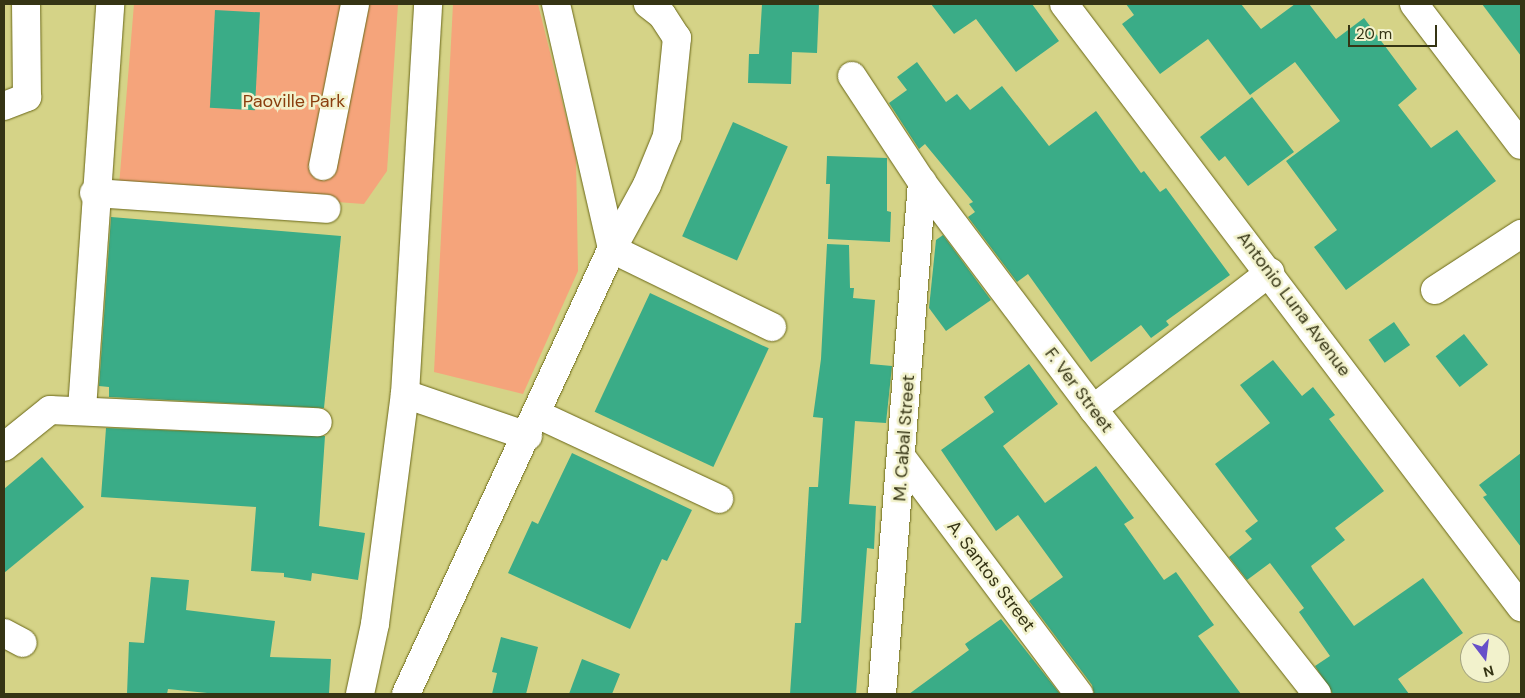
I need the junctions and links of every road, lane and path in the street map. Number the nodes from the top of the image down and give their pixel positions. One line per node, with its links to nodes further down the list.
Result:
1 (26, 4): 10 (street)
2 (110, 4): 14 (street)
3 (355, 4): 12 (street)
4 (428, 4): 21 (street)
5 (556, 4): 17 (street)
6 (648, 4): 17 (street)
7 (1064, 4): 18 (street, Antonio Luna Avenue)
8 (1414, 4): 11 (street)
9 (852, 76): 13 (street, F. Ver Street)
10 (4, 106)
11 (1521, 145)
12 (323, 166)
13 (922, 182): 23 (street, F. Ver Street); 27 (street, M. Cabal Street)
14 (94, 193): 15 (street); 22 (street)
15 (326, 209)
16 (1521, 234): 19 (street)
17 (612, 249): 20 (street); 25 (street)
18 (1270, 272): 23 (street); 29 (street, Antonio Luna Avenue)
19 (1435, 290)
20 (772, 327)
21 (405, 394): 25 (street); 30 (street)
22 (82, 409): 24 (street); 26 (street)
23 (1093, 409): 34 (street, F. Ver Street)
24 (318, 422)
25 (532, 425): 28 (street); 31 (street)
26 (4, 447)
27 (903, 458): 32 (street, M. Cabal Street); 33 (street, A. Santos Street)
28 (719, 499)
29 (1521, 607)
30 (360, 694)
31 (406, 694)
32 (882, 694)
33 (1079, 694)
34 (1317, 694)

